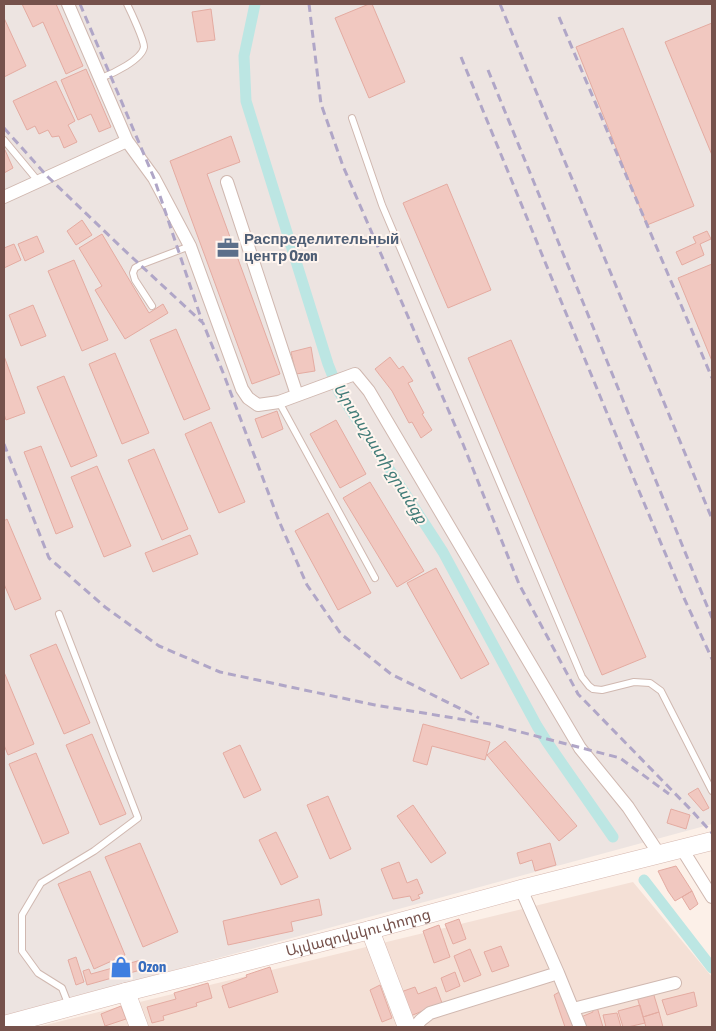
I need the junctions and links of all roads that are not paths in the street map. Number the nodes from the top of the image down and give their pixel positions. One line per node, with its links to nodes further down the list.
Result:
1 (68, 4): 3 (street)
2 (127, 4): 3 (lane)
3 (101, 78): 6 (street)
4 (352, 118): 16 (lane)
5 (4, 140): 7 (lane)
6 (127, 141): 7 (street); 10 (street)
7 (38, 181): 9 (street)
8 (228, 182): 12 (street)
9 (4, 197)
10 (190, 246): 11 (lane); 13 (street)
11 (152, 306)
12 (297, 395): 13 (street); 19 (street)
13 (279, 402): 14 (lane)
14 (375, 578)
15 (59, 614): 26 (lane)
16 (712, 791)
17 (712, 841): 18 (main road, Այվազովսկու փողոց)
18 (682, 849): 19 (main road, Այվազովսկու փողոց); 21 (street)
19 (659, 854): 20 (main road, Այվազովսկու փողոց)
20 (521, 889): 22 (main road, Այվազովսկու փողոց); 23 (street)
21 (712, 897)
22 (370, 930): 25 (main road, Այվազովսկու փողոց); 30 (main road)
23 (558, 973): 27 (street); 31 (street)
24 (675, 982): 27 (street)
25 (126, 992): 26 (main road, Այվազովսկու փողոց); 29 (main road)
26 (70, 1008): 28 (main road, Այվազովսկու փողոց)
27 (573, 1009): 32 (street)
28 (4, 1025)
29 (139, 1027)
30 (407, 1027)
31 (415, 1027)
32 (580, 1027)

